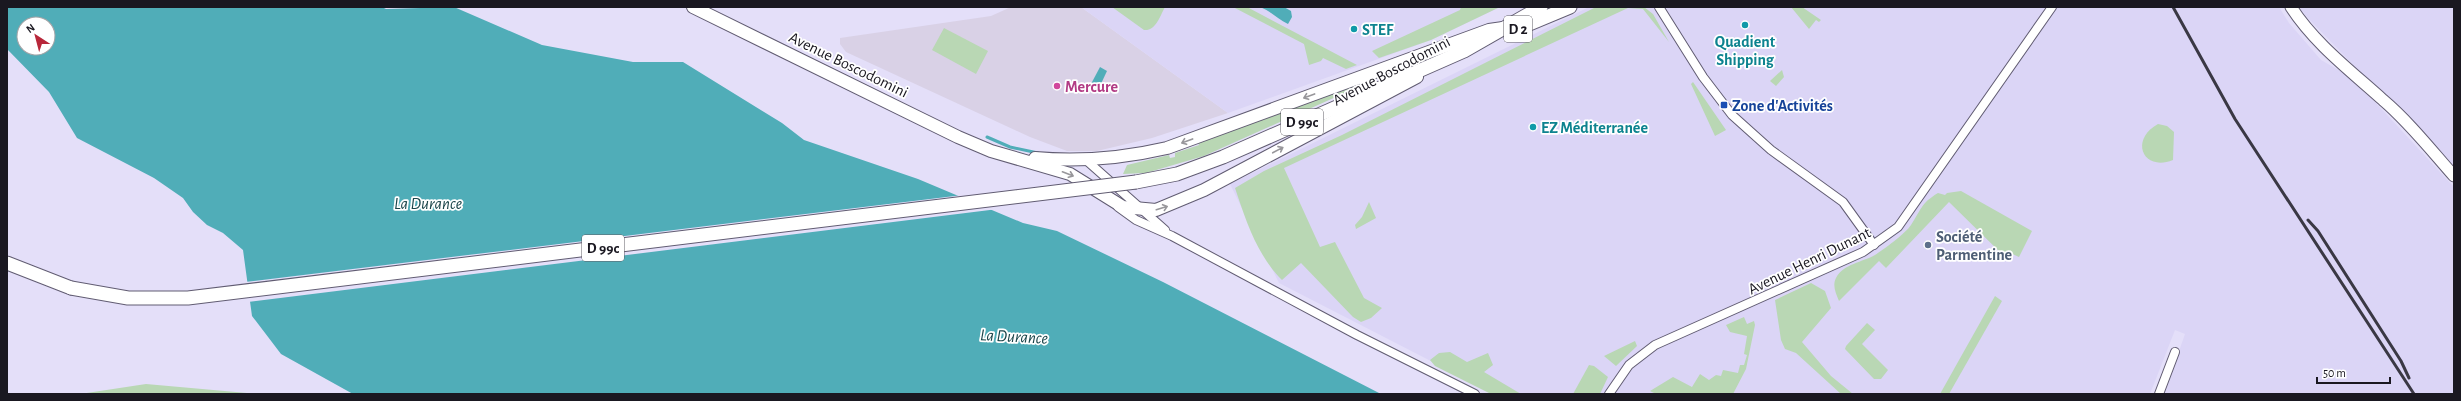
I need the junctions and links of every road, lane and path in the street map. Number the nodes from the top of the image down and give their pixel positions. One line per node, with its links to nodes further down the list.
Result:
1 (693, 7): 9 (main road, Avenue Boscodomini / D 2)
2 (1541, 7): 7 (main road, Avenue Boscodomini / D 2)
3 (1570, 7): 8 (main road, Avenue Boscodomini / D 2)
4 (1659, 7): 15 (street)
5 (2052, 7): 15 (street, Avenue Henri Dunant)
6 (2291, 7): 11 (street)
7 (1504, 28): 8 (main road, D 99c); 10 (main road, Avenue Boscodomini / D 2, one-way to 10)
8 (1464, 51): 13 (main road, Avenue Boscodomini / D 2, one-way to 8); 16 (main road, D 99c, bridge)
9 (991, 151): 10 (main road, Avenue Boscodomini / D 2); 12 (main road, Avenue Boscodomini / D 2, one-way to 12)
10 (1086, 160): 13 (street)
11 (2454, 176)
12 (1111, 201): 13 (main road, Avenue Boscodomini / D 2); 14 (street)
13 (1142, 210): 14 (street)
14 (1172, 236): 18 (street)
15 (1874, 245): 19 (street, Avenue Henri Dunant)
16 (9, 262)
17 (2175, 352): 20 (street)
18 (1476, 394)
19 (1609, 394)
20 (2159, 394)

